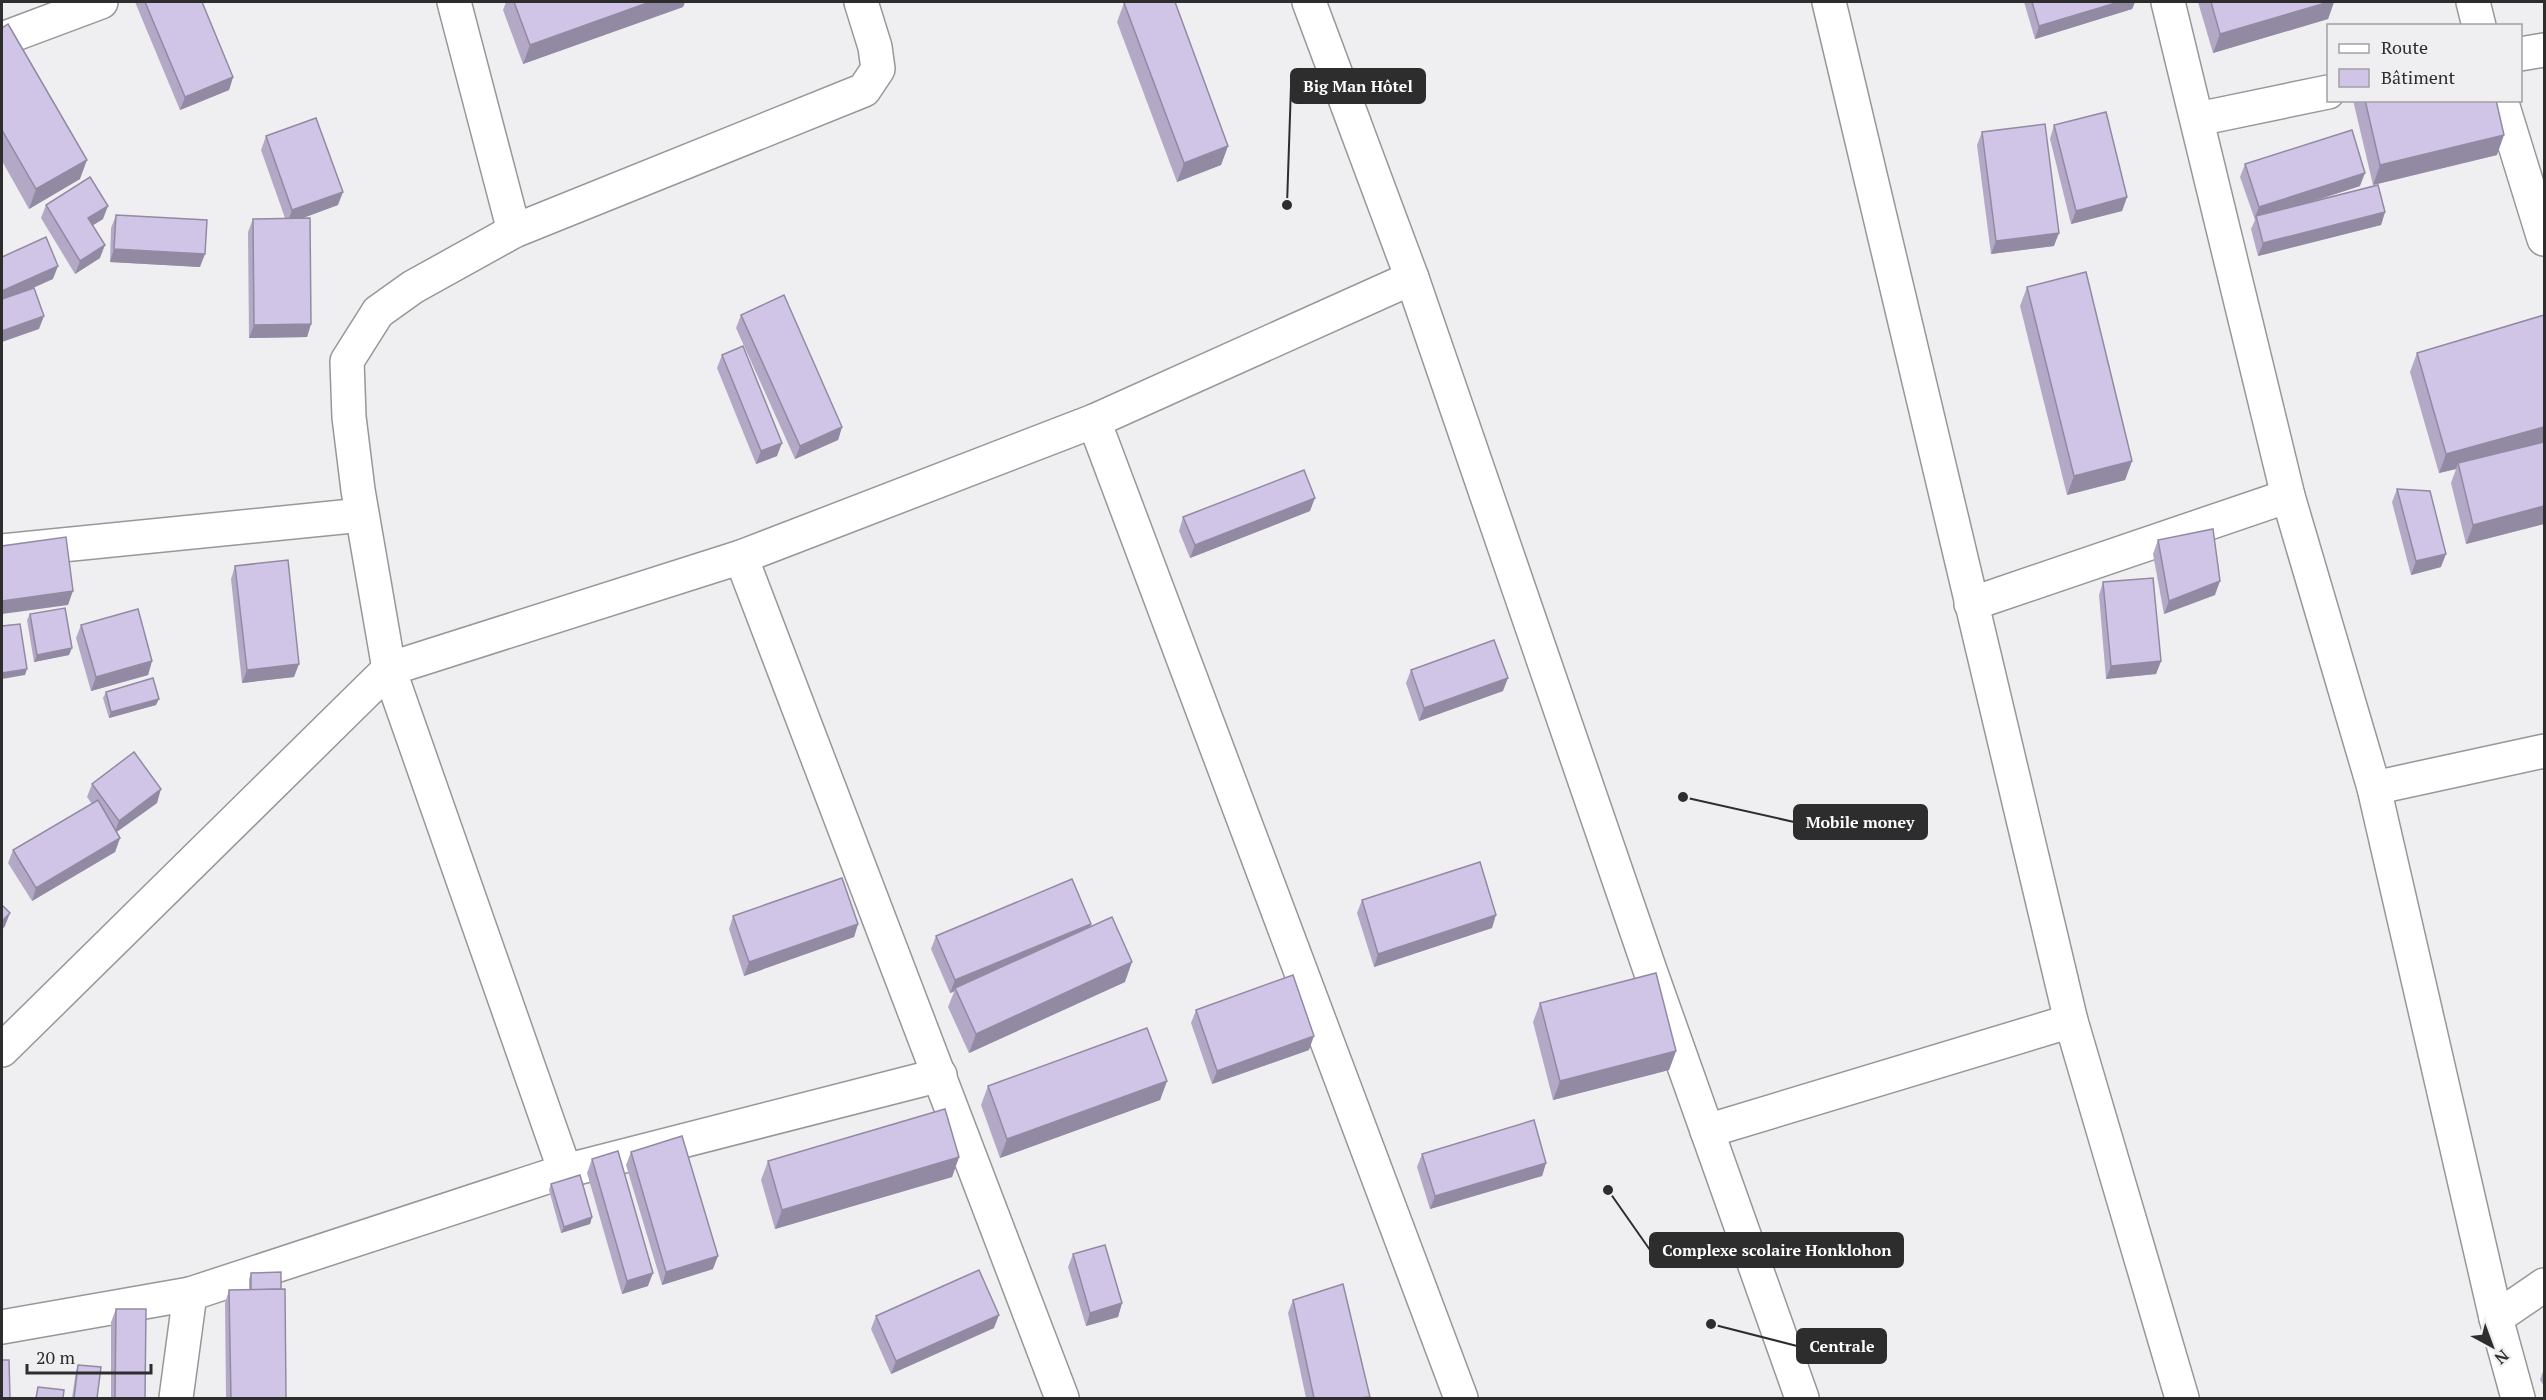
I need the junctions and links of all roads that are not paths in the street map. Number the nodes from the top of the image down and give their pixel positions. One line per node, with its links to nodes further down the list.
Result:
1 (101, 2): 9 (street)
2 (454, 2): 15 (street)
3 (861, 2): 15 (street)
4 (1309, 2): 17 (street)
5 (1829, 2): 23 (street)
6 (2168, 2): 14 (street)
7 (2473, 2): 8 (street)
8 (2478, 24)
9 (2, 39)
10 (2544, 50): 11 (street)
11 (2522, 54)
12 (2327, 92): 14 (street)
13 (2502, 102): 16 (street)
14 (2198, 118): 19 (street)
15 (514, 231): 20 (street)
16 (2544, 238)
17 (1412, 278): 18 (street); 30 (street)
18 (1094, 421): 22 (street); 38 (street)
19 (2288, 496): 23 (street); 26 (street)
20 (362, 515): 21 (street); 24 (street)
21 (2, 550)
22 (741, 557): 24 (street); 29 (street)
23 (1971, 604): 27 (street)
24 (389, 669): 28 (street); 31 (street)
25 (2544, 752): 26 (street)
26 (2374, 788): 34 (street)
27 (2071, 1021): 30 (street); 40 (street)
28 (2, 1050)
29 (940, 1075): 31 (street); 37 (street)
30 (1707, 1131): 39 (street)
31 (565, 1171): 33 (street)
32 (2544, 1285): 34 (street)
33 (190, 1294): 35 (street); 36 (street)
34 (2496, 1318): 41 (street)
35 (2, 1326)
36 (176, 1398)
37 (1062, 1398)
38 (1461, 1398)
39 (1802, 1398)
40 (2182, 1398)
41 (2518, 1398)

